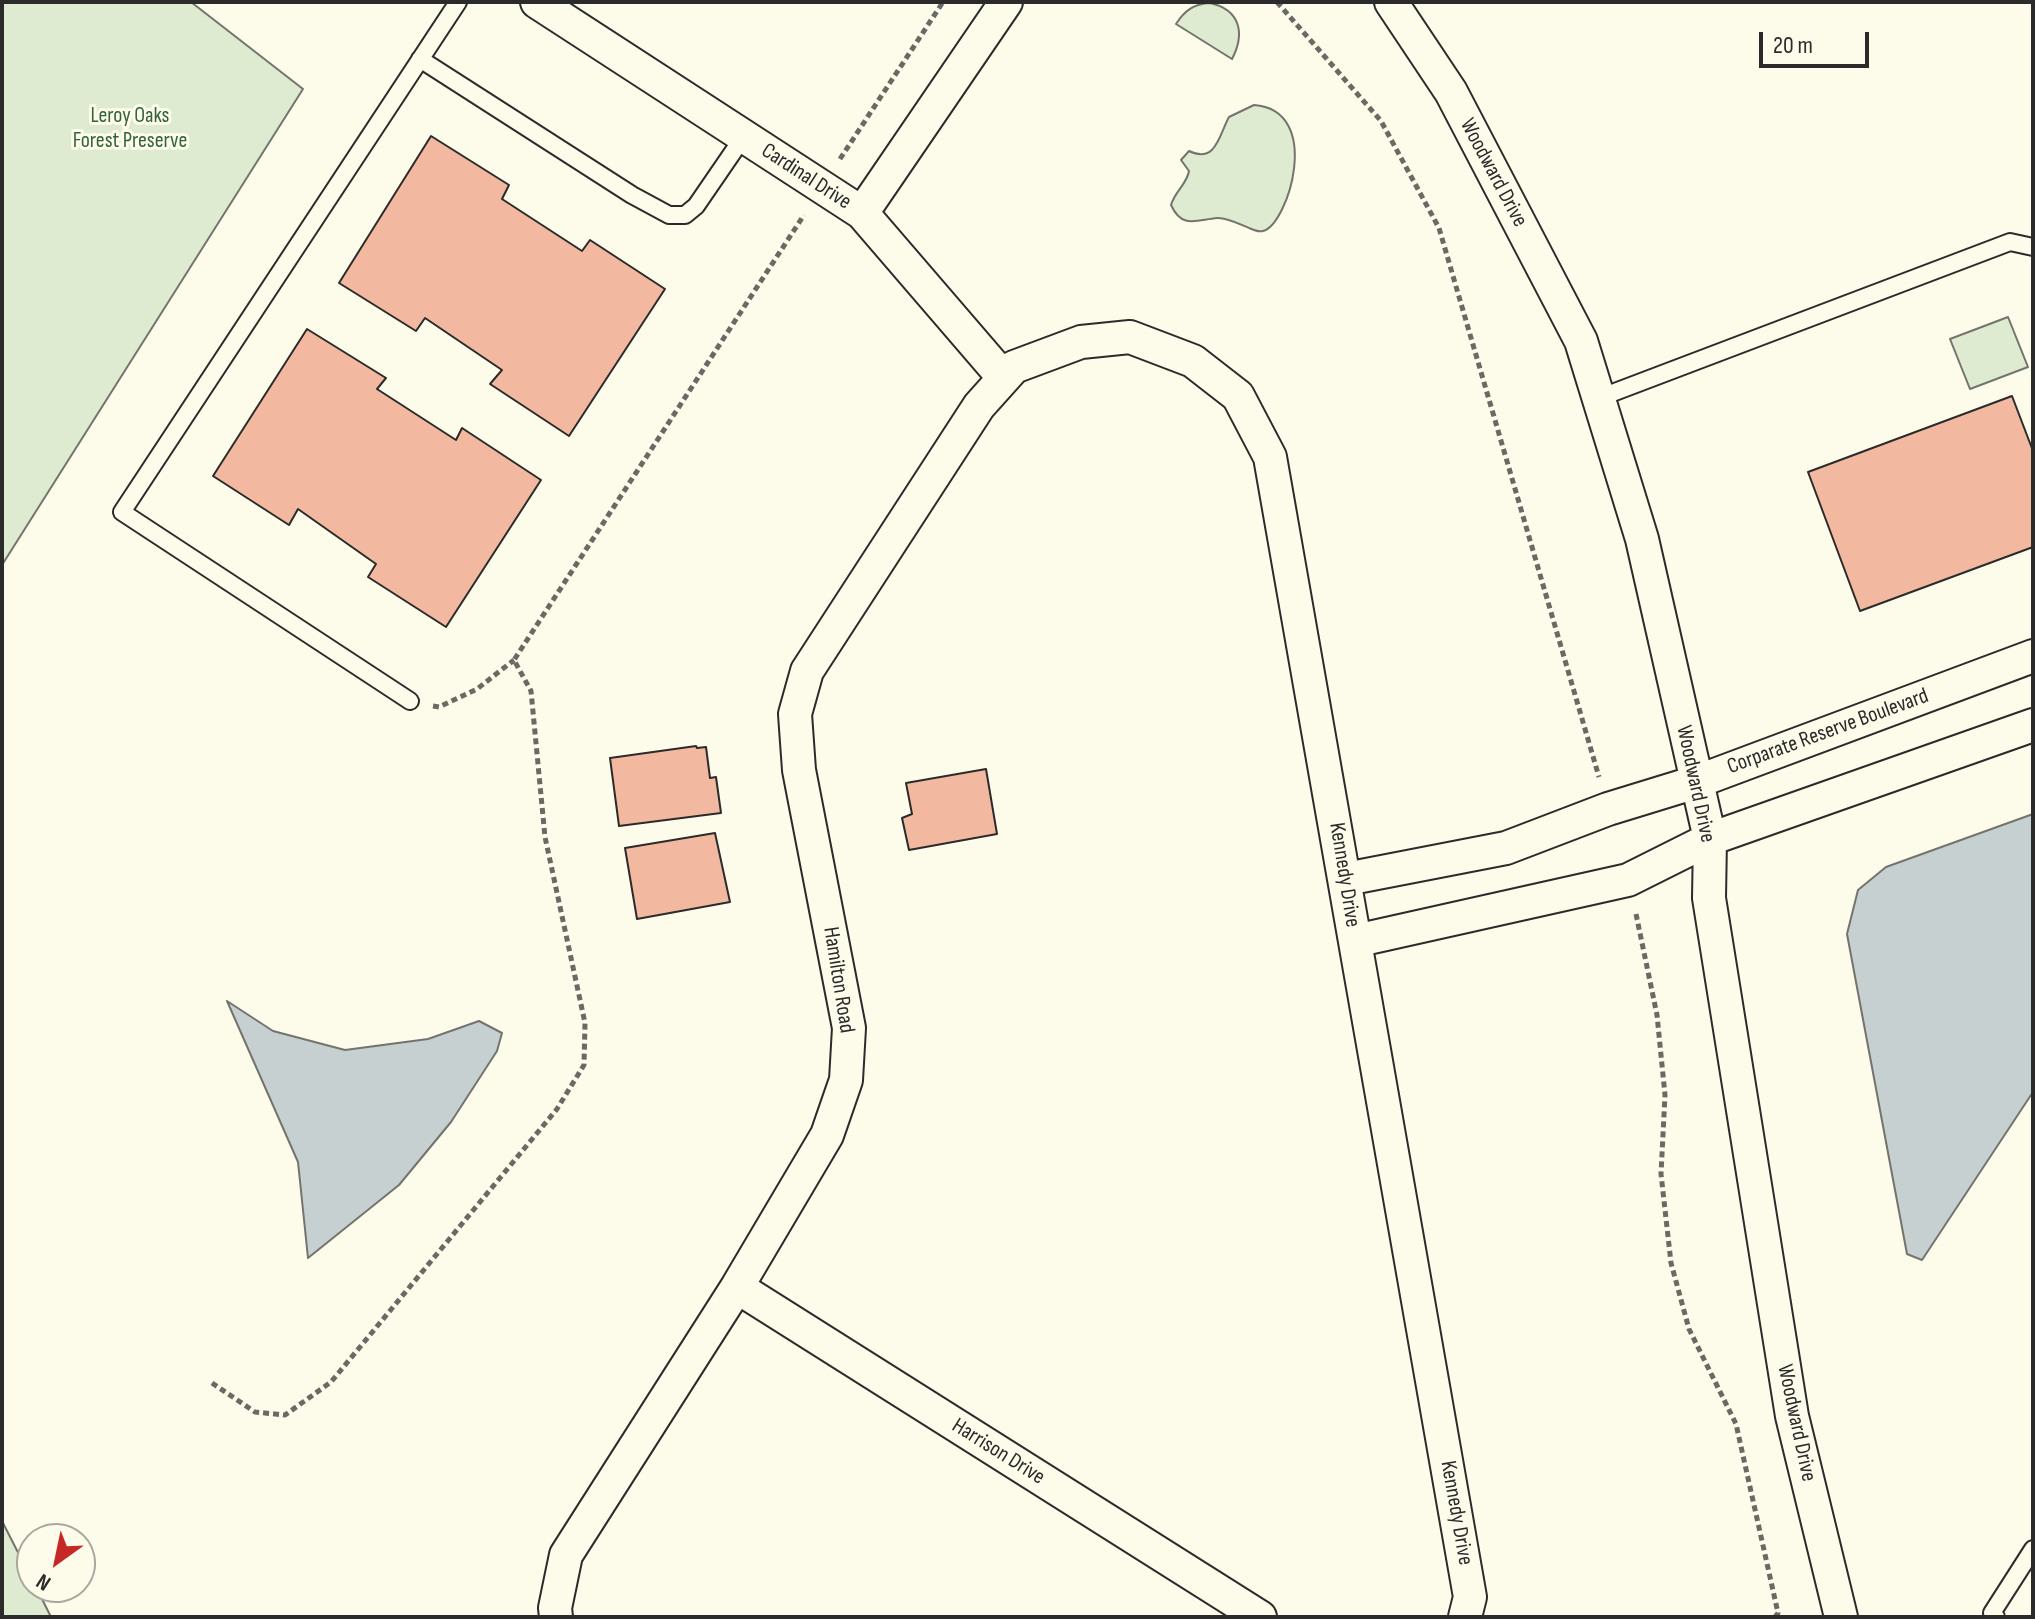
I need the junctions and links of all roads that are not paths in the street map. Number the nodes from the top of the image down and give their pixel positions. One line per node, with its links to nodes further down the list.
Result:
1 (458, 2): 5 (lane)
2 (537, 2): 6 (street, Cardinal Drive)
3 (1006, 2): 7 (street, Cardinal Drive)
4 (1391, 2): 10 (street, Woodward Drive)
5 (420, 59): 6 (lane); 12 (lane)
6 (744, 136): 7 (street, Cardinal Drive)
7 (862, 213): 9 (street)
8 (2033, 247): 10 (lane)
9 (1004, 378): 16 (street, Kennedy Drive); 18 (street, Hamilton Road)
10 (1599, 398): 14 (street, Woodward Drive)
11 (2033, 656): 14 (street, Corparate Reserve Boulevard)
12 (410, 701)
13 (2033, 725): 15 (street)
14 (1696, 782): 15 (street, Woodward Drive); 16 (street, Corparate Reserve Boulevard)
15 (1710, 839): 17 (street); 23 (street, Woodward Drive)
16 (1346, 879): 17 (street, Kennedy Drive)
17 (1355, 941): 22 (street, Kennedy Drive)
18 (737, 1287): 20 (street, Hamilton Road); 21 (street, Harrison Drive)
19 (2033, 1549): 24 (lane)
20 (556, 1617)
21 (1260, 1617)
22 (1465, 1617)
23 (1841, 1617)
24 (1996, 1617)

